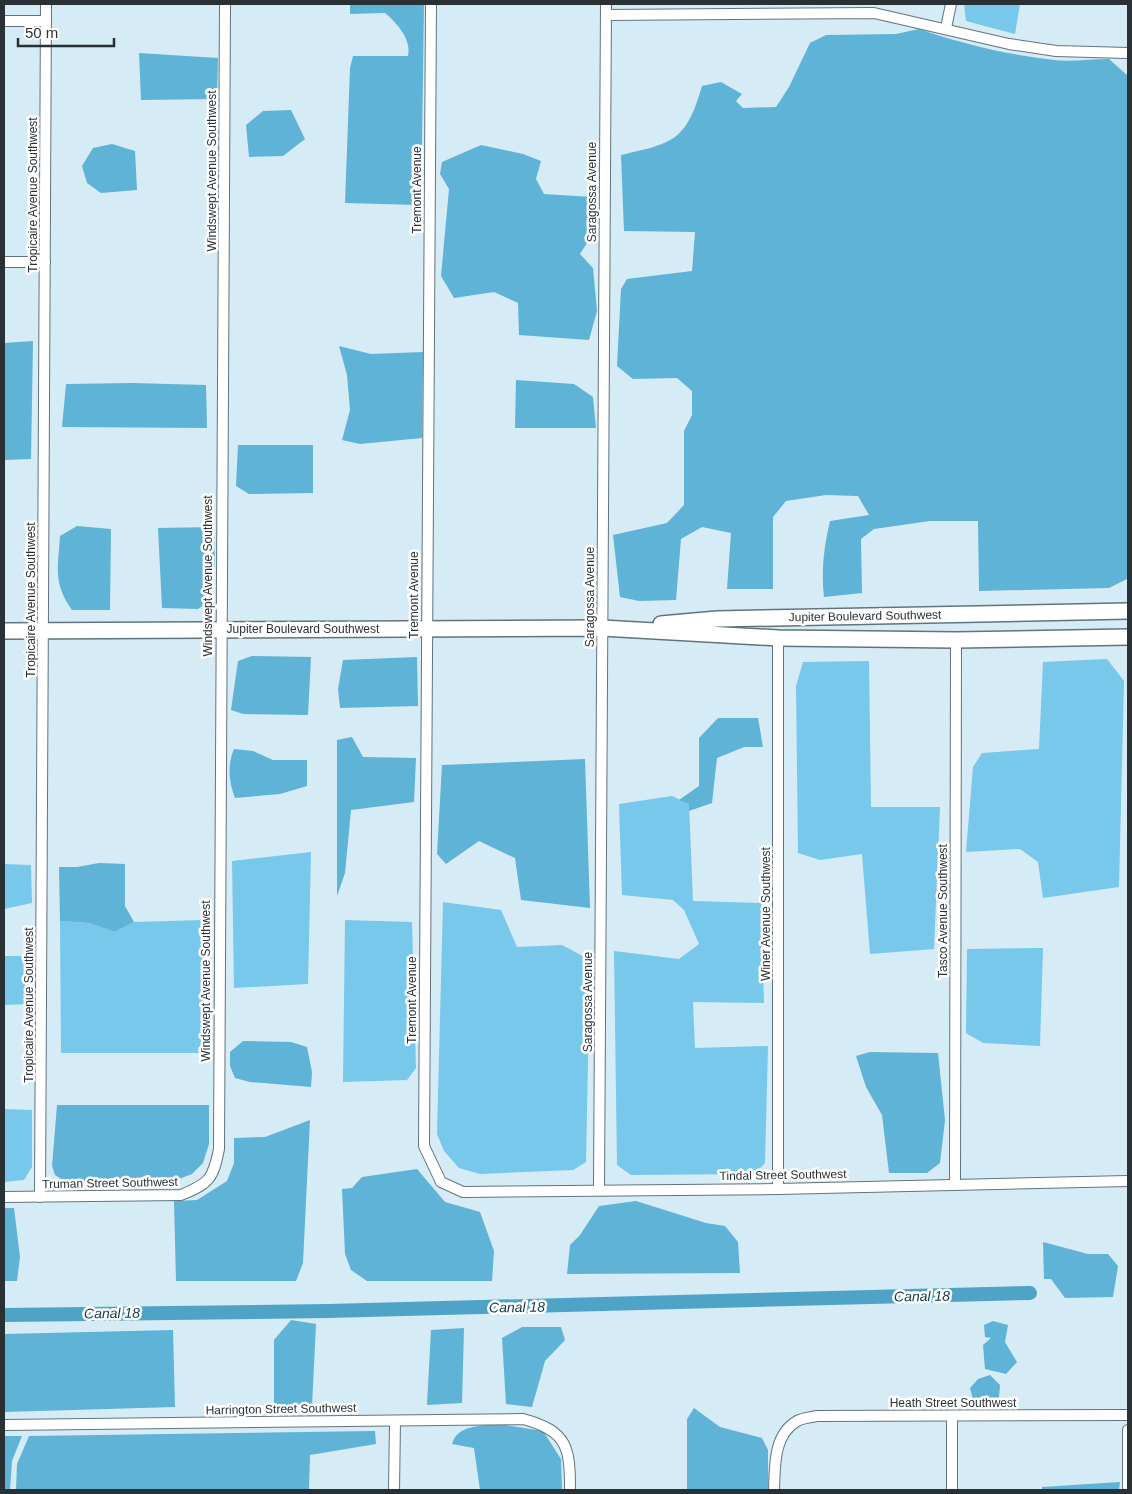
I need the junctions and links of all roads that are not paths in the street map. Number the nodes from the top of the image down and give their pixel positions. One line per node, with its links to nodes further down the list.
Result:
1 (46, 4): 8 (street, Tropicaire Avenue Southwest)
2 (226, 4): 15 (street, Windswept Avenue Southwest)
3 (431, 4): 16 (street, Tremont Avenue)
4 (606, 4): 6 (street, Saragossa Avenue)
5 (951, 4): 9 (street)
6 (606, 15): 9 (street); 14 (street, Saragossa Avenue)
7 (4, 21): 8 (street)
8 (46, 21): 12 (street, Tropicaire Avenue Southwest)
9 (946, 28): 10 (street)
10 (1128, 53)
11 (4, 262): 12 (street)
12 (45, 262): 18 (street, Tropicaire Avenue Southwest)
13 (1128, 611): 14 (street, Jupiter Boulevard Southwest)
14 (602, 628): 16 (street, Jupiter Boulevard Southwest); 20 (street, Jupiter Boulevard Southwest); 27 (street, Saragossa Avenue)
15 (220, 629): 16 (street, Jupiter Boulevard Southwest); 18 (street, Jupiter Boulevard Southwest); 22 (street, Windswept Avenue Southwest)
16 (426, 629): 24 (street, Tremont Avenue)
17 (4, 631): 18 (street, Jupiter Boulevard Southwest)
18 (44, 631): 29 (street, Tropicaire Avenue Southwest)
19 (1128, 637): 21 (street, Jupiter Boulevard Southwest)
20 (778, 638): 21 (street, Jupiter Boulevard Southwest); 26 (street, Winer Avenue Southwest)
21 (956, 640): 25 (street, Tasco Avenue Southwest)
22 (219, 1149): 29 (street, Truman Street Southwest)
23 (1128, 1181): 25 (street, Tindal Street Southwest)
24 (441, 1182): 27 (street, Tindal Street Southwest)
25 (955, 1184): 26 (street, Tindal Street Southwest)
26 (778, 1189): 27 (street, Tindal Street Southwest)
27 (599, 1190)
28 (4, 1197): 29 (street, Truman Street Southwest)
29 (40, 1197)
30 (1128, 1415): 31 (street, Heath Street Southwest)
31 (952, 1416): 37 (street, Heath Street Southwest); 38 (street)
32 (395, 1421): 33 (street, Harrington Street Southwest); 35 (street); 36 (street, Harrington Street Southwest)
33 (4, 1425)
34 (1128, 1430): 39 (street)
35 (394, 1490)
36 (570, 1490)
37 (774, 1490)
38 (952, 1490)
39 (1128, 1490)

